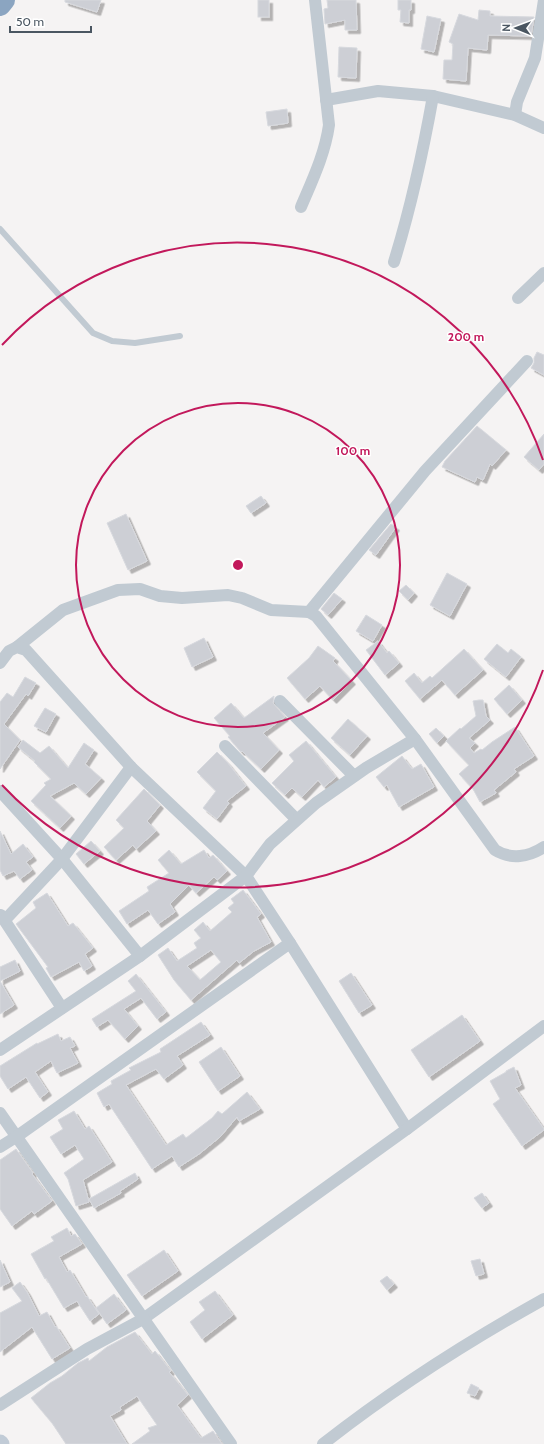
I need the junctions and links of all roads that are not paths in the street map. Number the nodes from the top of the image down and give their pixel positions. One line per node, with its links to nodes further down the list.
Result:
1 (4, 0): 4 (highway)
2 (315, 0): 6 (street)
3 (544, 0): 7 (street)
4 (0, 6)
5 (433, 96): 6 (street); 7 (street); 11 (street)
6 (326, 100): 9 (street)
7 (515, 115): 8 (street)
8 (544, 128)
9 (302, 207)
10 (0, 229): 14 (lane)
11 (394, 262)
12 (544, 273): 13 (street)
13 (518, 298)
14 (180, 336)
15 (527, 361): 16 (street)
16 (308, 612): 17 (street); 20 (street)
17 (17, 647): 18 (street); 22 (street)
18 (0, 663)
19 (280, 701): 23 (street)
20 (415, 739): 23 (street); 26 (street)
21 (225, 746): 25 (street)
22 (130, 767): 27 (street); 28 (street)
23 (354, 776): 25 (street)
24 (0, 791): 27 (street)
25 (296, 819): 28 (street)
26 (544, 847)
27 (62, 859): 29 (street); 31 (street)
28 (246, 876): 30 (street); 31 (street)
29 (2, 917): 32 (street)
30 (290, 943): 36 (street); 37 (street)
31 (140, 956): 32 (street)
32 (62, 1008): 34 (street)
33 (544, 1026): 36 (street)
34 (0, 1050)
35 (0, 1113): 37 (street)
36 (407, 1129): 40 (street)
37 (16, 1137): 38 (street); 40 (street)
38 (0, 1147)
39 (544, 1299): 43 (street)
40 (143, 1319): 41 (street); 42 (street)
41 (0, 1405)
42 (231, 1444)
43 (323, 1444)

